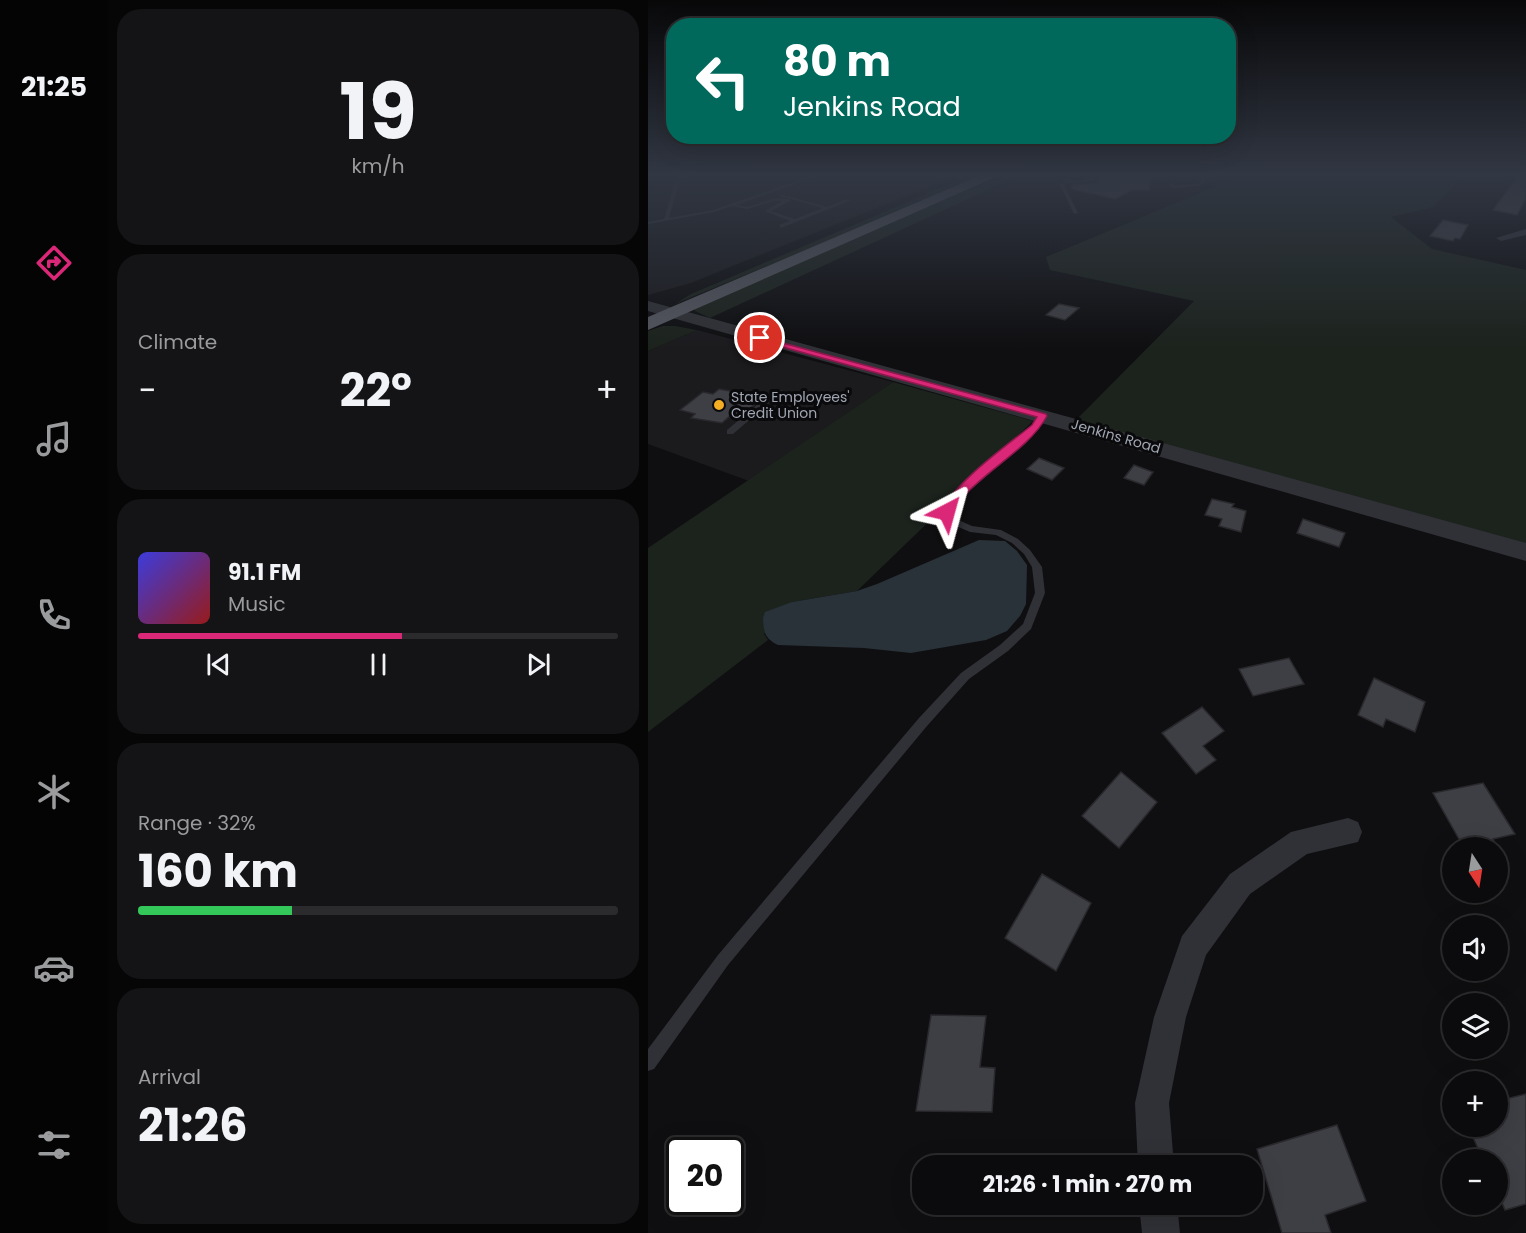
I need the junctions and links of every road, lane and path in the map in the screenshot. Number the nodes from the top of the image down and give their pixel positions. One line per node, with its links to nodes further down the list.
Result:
1 (824, 234): 5 (highway)
2 (858, 234): 6 (highway)
3 (1520, 234): 4 (street)
4 (1501, 238)
5 (648, 306): 6 (street, Jenkins Road)
6 (671, 314): 7 (highway); 9 (street, Jenkins Road)
7 (648, 324)
8 (779, 391): 10 (lane)
9 (1042, 416): 11 (street, Jenkins Road); 13 (lane)
10 (730, 432)
11 (1526, 552)
12 (1348, 832): 14 (street)
13 (648, 1063)
14 (1155, 1155)
15 (1159, 1215): 16 (street)
16 (1161, 1233)

